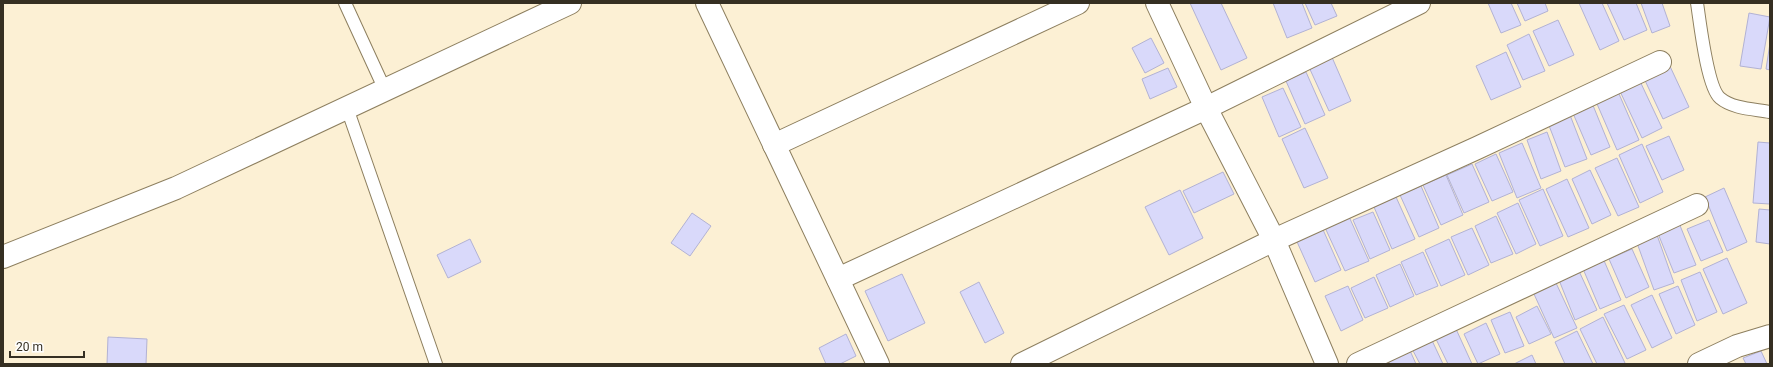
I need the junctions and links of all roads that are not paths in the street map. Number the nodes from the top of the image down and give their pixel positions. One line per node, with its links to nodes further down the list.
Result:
1 (345, 3): 9 (lane)
2 (570, 3): 9 (street)
3 (707, 3): 13 (street)
4 (1078, 3): 13 (street)
5 (1157, 3): 11 (street)
6 (1419, 3): 11 (street)
7 (1697, 3): 12 (lane)
8 (1660, 62): 15 (street)
9 (385, 90): 10 (street)
10 (347, 108): 16 (street); 19 (lane)
11 (1206, 108): 15 (street); 17 (street)
12 (1770, 112)
13 (774, 145): 17 (street)
14 (1696, 205): 23 (street)
15 (1274, 240): 21 (street); 22 (street)
16 (3, 257)
17 (838, 279): 20 (street)
18 (1770, 336): 24 (street)
19 (436, 364)
20 (878, 364)
21 (1022, 364)
22 (1327, 364)
23 (1358, 364)
24 (1699, 364)

